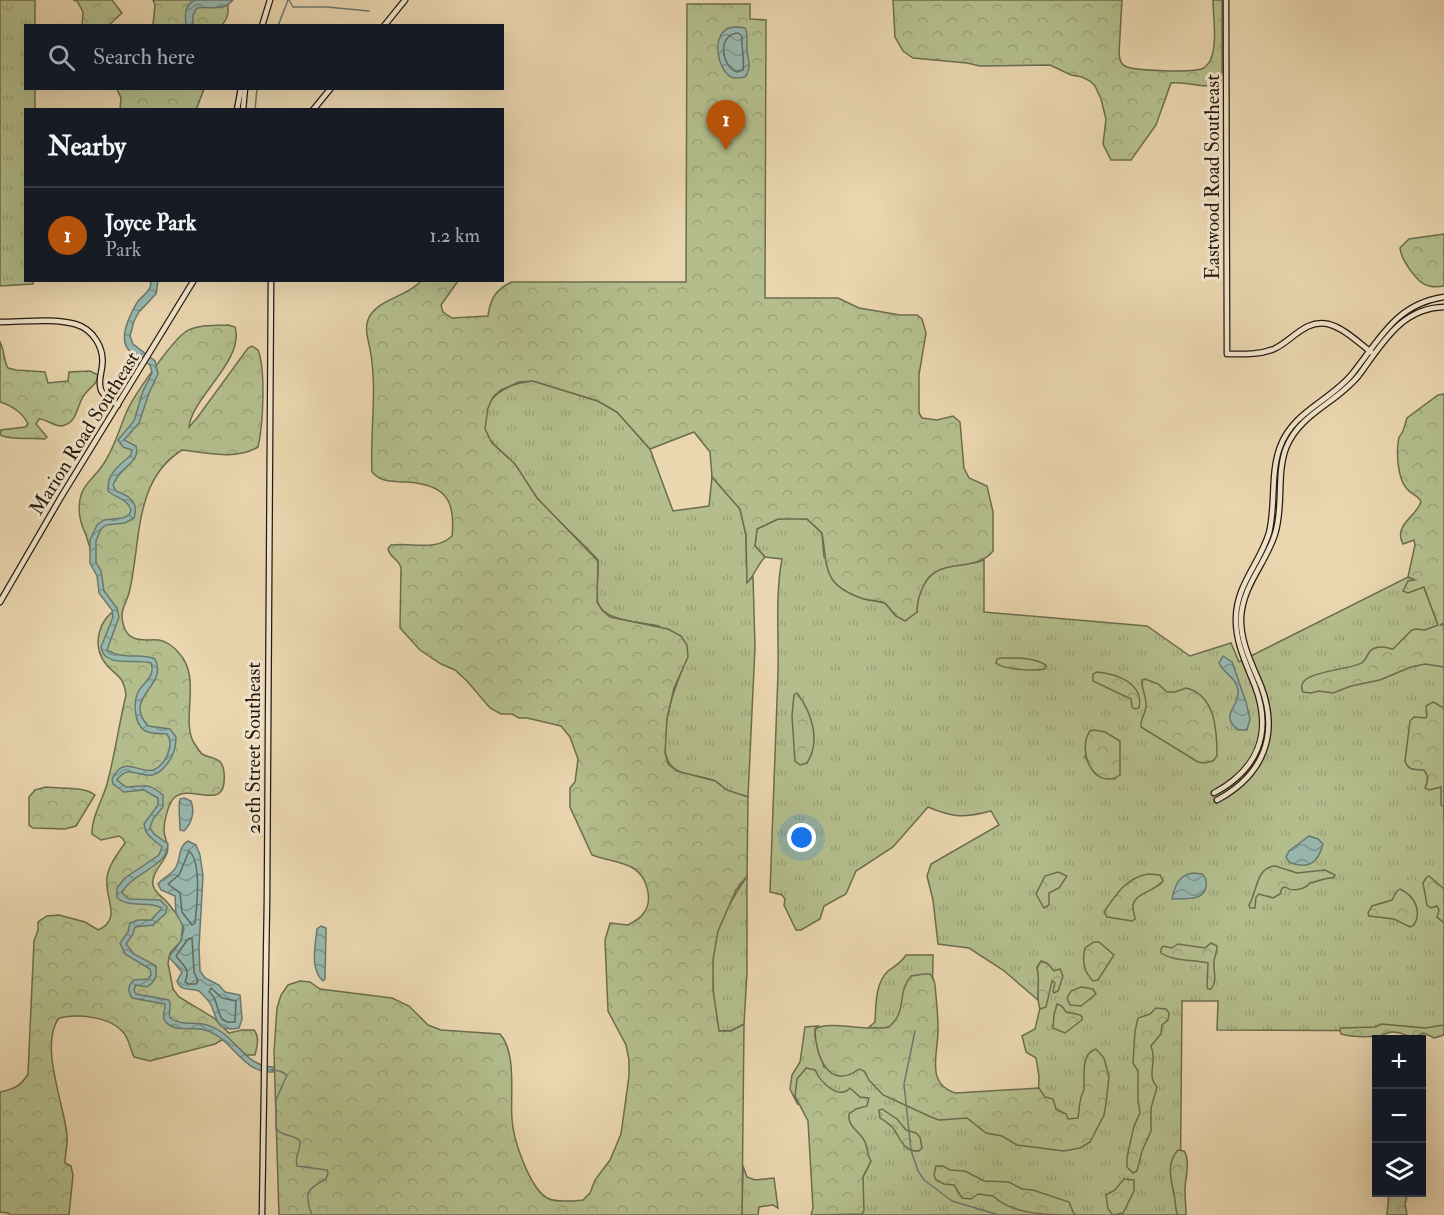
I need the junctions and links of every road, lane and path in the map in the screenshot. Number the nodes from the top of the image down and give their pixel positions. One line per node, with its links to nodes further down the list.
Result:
1 (270, 0): 4 (street)
2 (405, 0): 5 (street)
3 (1226, 0): 17 (street, Eastwood Road Southeast)
4 (263, 24)
5 (386, 24)
6 (242, 90): 9 (street)
7 (243, 90): 10 (street)
8 (329, 90): 11 (street)
9 (238, 108)
10 (243, 108)
11 (316, 108)
12 (193, 282): 18 (street, Marion Road Southeast)
13 (271, 282): 22 (street, 20th Street Southeast)
14 (1444, 297): 17 (street)
15 (1444, 307): 17 (street)
16 (0, 322): 18 (street)
17 (1371, 352): 20 (street); 21 (street)
18 (118, 405): 19 (street, Marion Road Southeast)
19 (0, 602)
20 (1214, 793)
21 (1217, 800)
22 (262, 1215)

